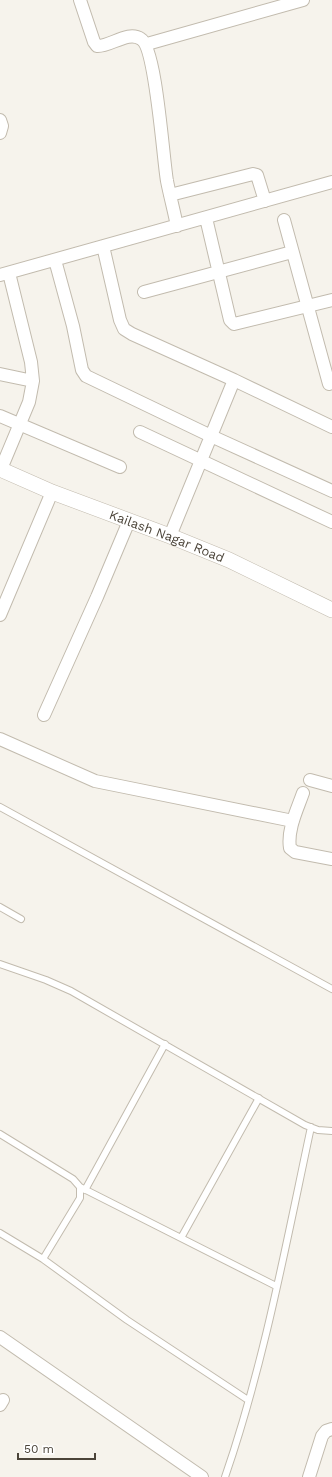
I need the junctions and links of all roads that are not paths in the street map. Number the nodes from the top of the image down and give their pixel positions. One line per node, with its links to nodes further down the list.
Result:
1 (80, 0): 3 (street)
2 (303, 0): 3 (street)
3 (147, 44): 7 (street)
4 (0, 120): 5 (street)
5 (0, 133)
6 (332, 182): 8 (street)
7 (170, 195): 8 (street); 11 (street)
8 (265, 201): 9 (street)
9 (206, 218): 11 (street); 15 (street)
10 (284, 220): 13 (street)
11 (177, 226): 12 (street)
12 (103, 246): 14 (street); 21 (street)
13 (292, 252): 15 (street); 19 (street)
14 (55, 260): 16 (street); 28 (street)
15 (220, 273): 17 (street); 19 (street)
16 (4, 274): 22 (street)
17 (144, 292)
18 (332, 300): 19 (street)
19 (307, 307): 23 (street)
20 (0, 374): 22 (street)
21 (234, 380): 26 (street); 28 (street)
22 (33, 381): 25 (street)
23 (329, 384)
24 (0, 416): 25 (street)
25 (21, 424): 30 (street); 31 (street)
26 (332, 427)
27 (140, 432): 29 (street)
28 (211, 436): 29 (street); 33 (street)
29 (201, 460): 35 (street); 36 (street)
30 (120, 467)
31 (0, 469): 32 (street, Kailash Nagar Road)
32 (52, 492): 34 (street, Kailash Nagar Road); 38 (street)
33 (332, 492)
34 (129, 521): 36 (street, Kailash Nagar Road); 39 (street)
35 (332, 522)
36 (170, 536): 37 (street, Kailash Nagar Road)
37 (332, 609)
38 (0, 615)
39 (44, 715)
40 (0, 739): 45 (street)
41 (310, 780): 42 (street)
42 (332, 786)
43 (303, 793): 45 (street)
44 (0, 806): 50 (lane)
45 (294, 821): 46 (street)
46 (332, 859)
47 (0, 907): 48 (lane)
48 (21, 919)
49 (0, 964): 51 (lane)
50 (332, 988)
51 (165, 1044): 52 (lane); 56 (lane)
52 (259, 1098): 53 (lane); 58 (lane)
53 (311, 1127): 54 (lane); 60 (lane)
54 (332, 1131)
55 (0, 1134): 56 (lane)
56 (83, 1188): 58 (lane); 59 (lane)
57 (0, 1233): 59 (lane)
58 (181, 1238): 60 (lane)
59 (43, 1259): 62 (lane)
60 (276, 1286): 62 (lane)
61 (0, 1337): 64 (street)
62 (248, 1400): 65 (lane)
63 (332, 1429): 66 (street)
64 (202, 1477)
65 (225, 1477)
66 (309, 1477)

